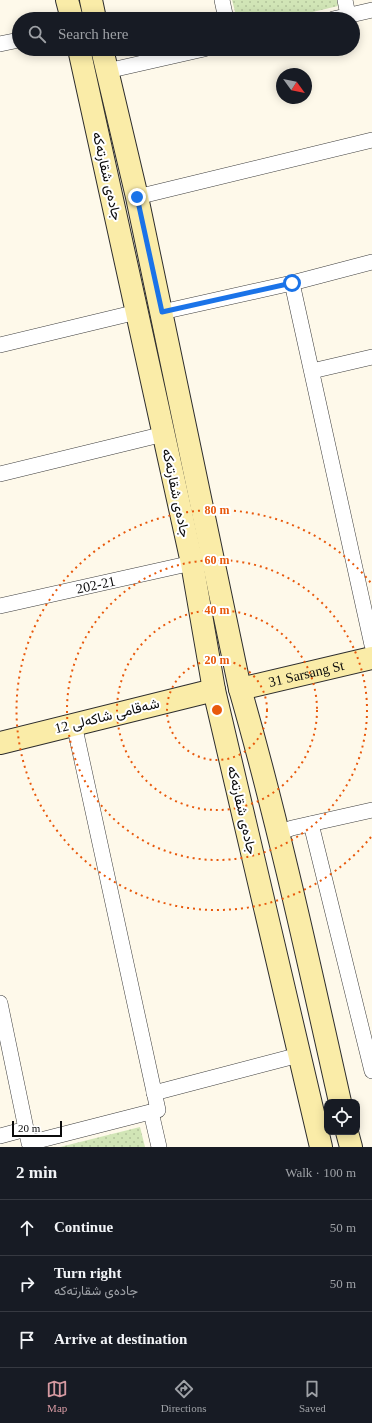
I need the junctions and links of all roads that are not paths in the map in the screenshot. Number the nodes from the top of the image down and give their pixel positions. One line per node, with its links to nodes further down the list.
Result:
1 (67, 0): 6 (main road)
2 (91, 0): 7 (main road)
3 (222, 0): 8 (street)
4 (345, 0): 9 (street)
5 (372, 10): 10 (street)
6 (70, 12)
7 (94, 12)
8 (225, 12)
9 (347, 12)
10 (360, 12)
11 (12, 41): 12 (street)
12 (0, 44)
13 (81, 56): 21 (main road, جادەی شقارتەکە)
14 (104, 56): 16 (main road, جادەی شقارتەکە)
15 (173, 56): 16 (street)
16 (107, 71): 18 (main road, جادەی شقارتەکە)
17 (372, 140): 18 (street)
18 (137, 197): 22 (main road, جادەی شقارتەکە)
19 (372, 262): 20 (street)
20 (292, 283): 22 (street); 25 (street)
21 (137, 312): 23 (street); 26 (main road, جادەی شقارتەکە)
22 (162, 312): 32 (main road, جادەی شقارتەکە)
23 (0, 346)
24 (372, 357): 25 (street)
25 (312, 371): 30 (street)
26 (164, 434): 27 (street); 28 (main road, جادەی شقارتەکە)
27 (0, 474)
28 (192, 563): 29 (street, 202-21); 33 (main road, جادەی شقارتەکە)
29 (0, 606)
30 (372, 645)
31 (372, 658): 32 (main road, 31 Sarsang St)
32 (240, 688): 38 (main road, جادەی شقارتەکە)
33 (214, 690): 34 (main road, شەقامی شاکەلی 12); 40 (main road, جادەی شقارتەکە)
34 (74, 724): 35 (main road, شەقامی شاکەلی 12); 44 (street)
35 (0, 743)
36 (372, 810): 37 (street)
37 (311, 824): 38 (street); 41 (street)
38 (278, 833): 43 (main road, جادەی شقارتەکە)
39 (0, 1008): 46 (street)
40 (299, 1055): 42 (main road, جادەی شقارتەکە); 44 (street)
41 (372, 1071)
42 (308, 1092): 43 (main road); 50 (main road, جادەی شقارتەکە)
43 (338, 1092)
44 (154, 1093): 45 (street)
45 (151, 1112): 46 (street); 49 (street)
46 (26, 1130): 48 (street)
47 (348, 1135): 51 (main road)
48 (0, 1136)
49 (159, 1147)
50 (321, 1147)
51 (351, 1147)

